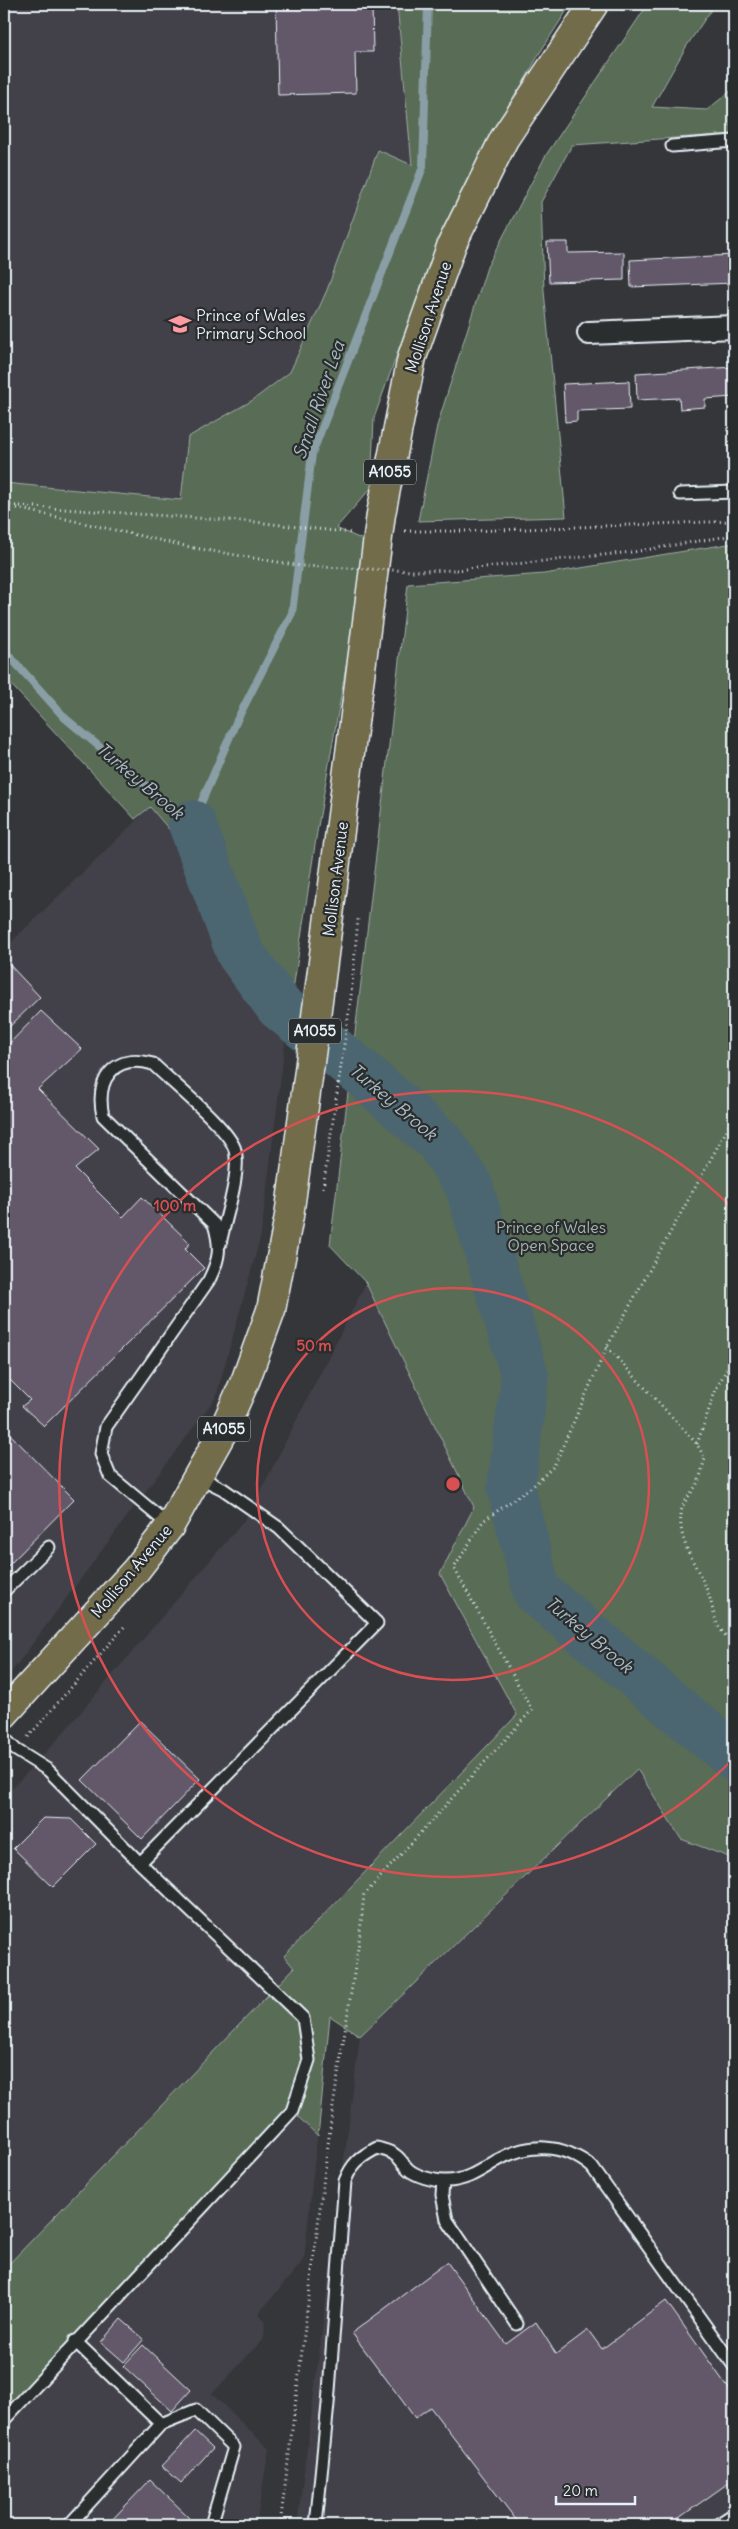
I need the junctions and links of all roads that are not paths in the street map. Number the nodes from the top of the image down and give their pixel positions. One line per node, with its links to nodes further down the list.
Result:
1 (594, 4): 9 (main road, Mollison Avenue / A1055)
2 (734, 141): 3 (lane)
3 (672, 146)
4 (734, 327): 5 (street)
5 (589, 333)
6 (734, 492): 7 (lane)
7 (680, 494)
8 (220, 1244): 8 (lane); 10 (lane)
9 (199, 1477): 10 (main road, Mollison Avenue / A1055); 15 (lane)
10 (170, 1526): 13 (main road, Mollison Avenue / A1055)
11 (49, 1547): 12 (lane)
12 (4, 1591)
13 (4, 1714)
14 (4, 1738): 15 (lane)
15 (140, 1863): 18 (lane)
16 (443, 2181): 17 (lane); 19 (lane); 25 (lane)
17 (517, 2324)
18 (75, 2341): 20 (lane); 21 (lane)
19 (734, 2366)
20 (4, 2420)
21 (161, 2424): 23 (lane); 24 (lane)
22 (734, 2514): 26 (lane)
23 (69, 2525)
24 (211, 2525)
25 (316, 2525)
26 (717, 2525)

